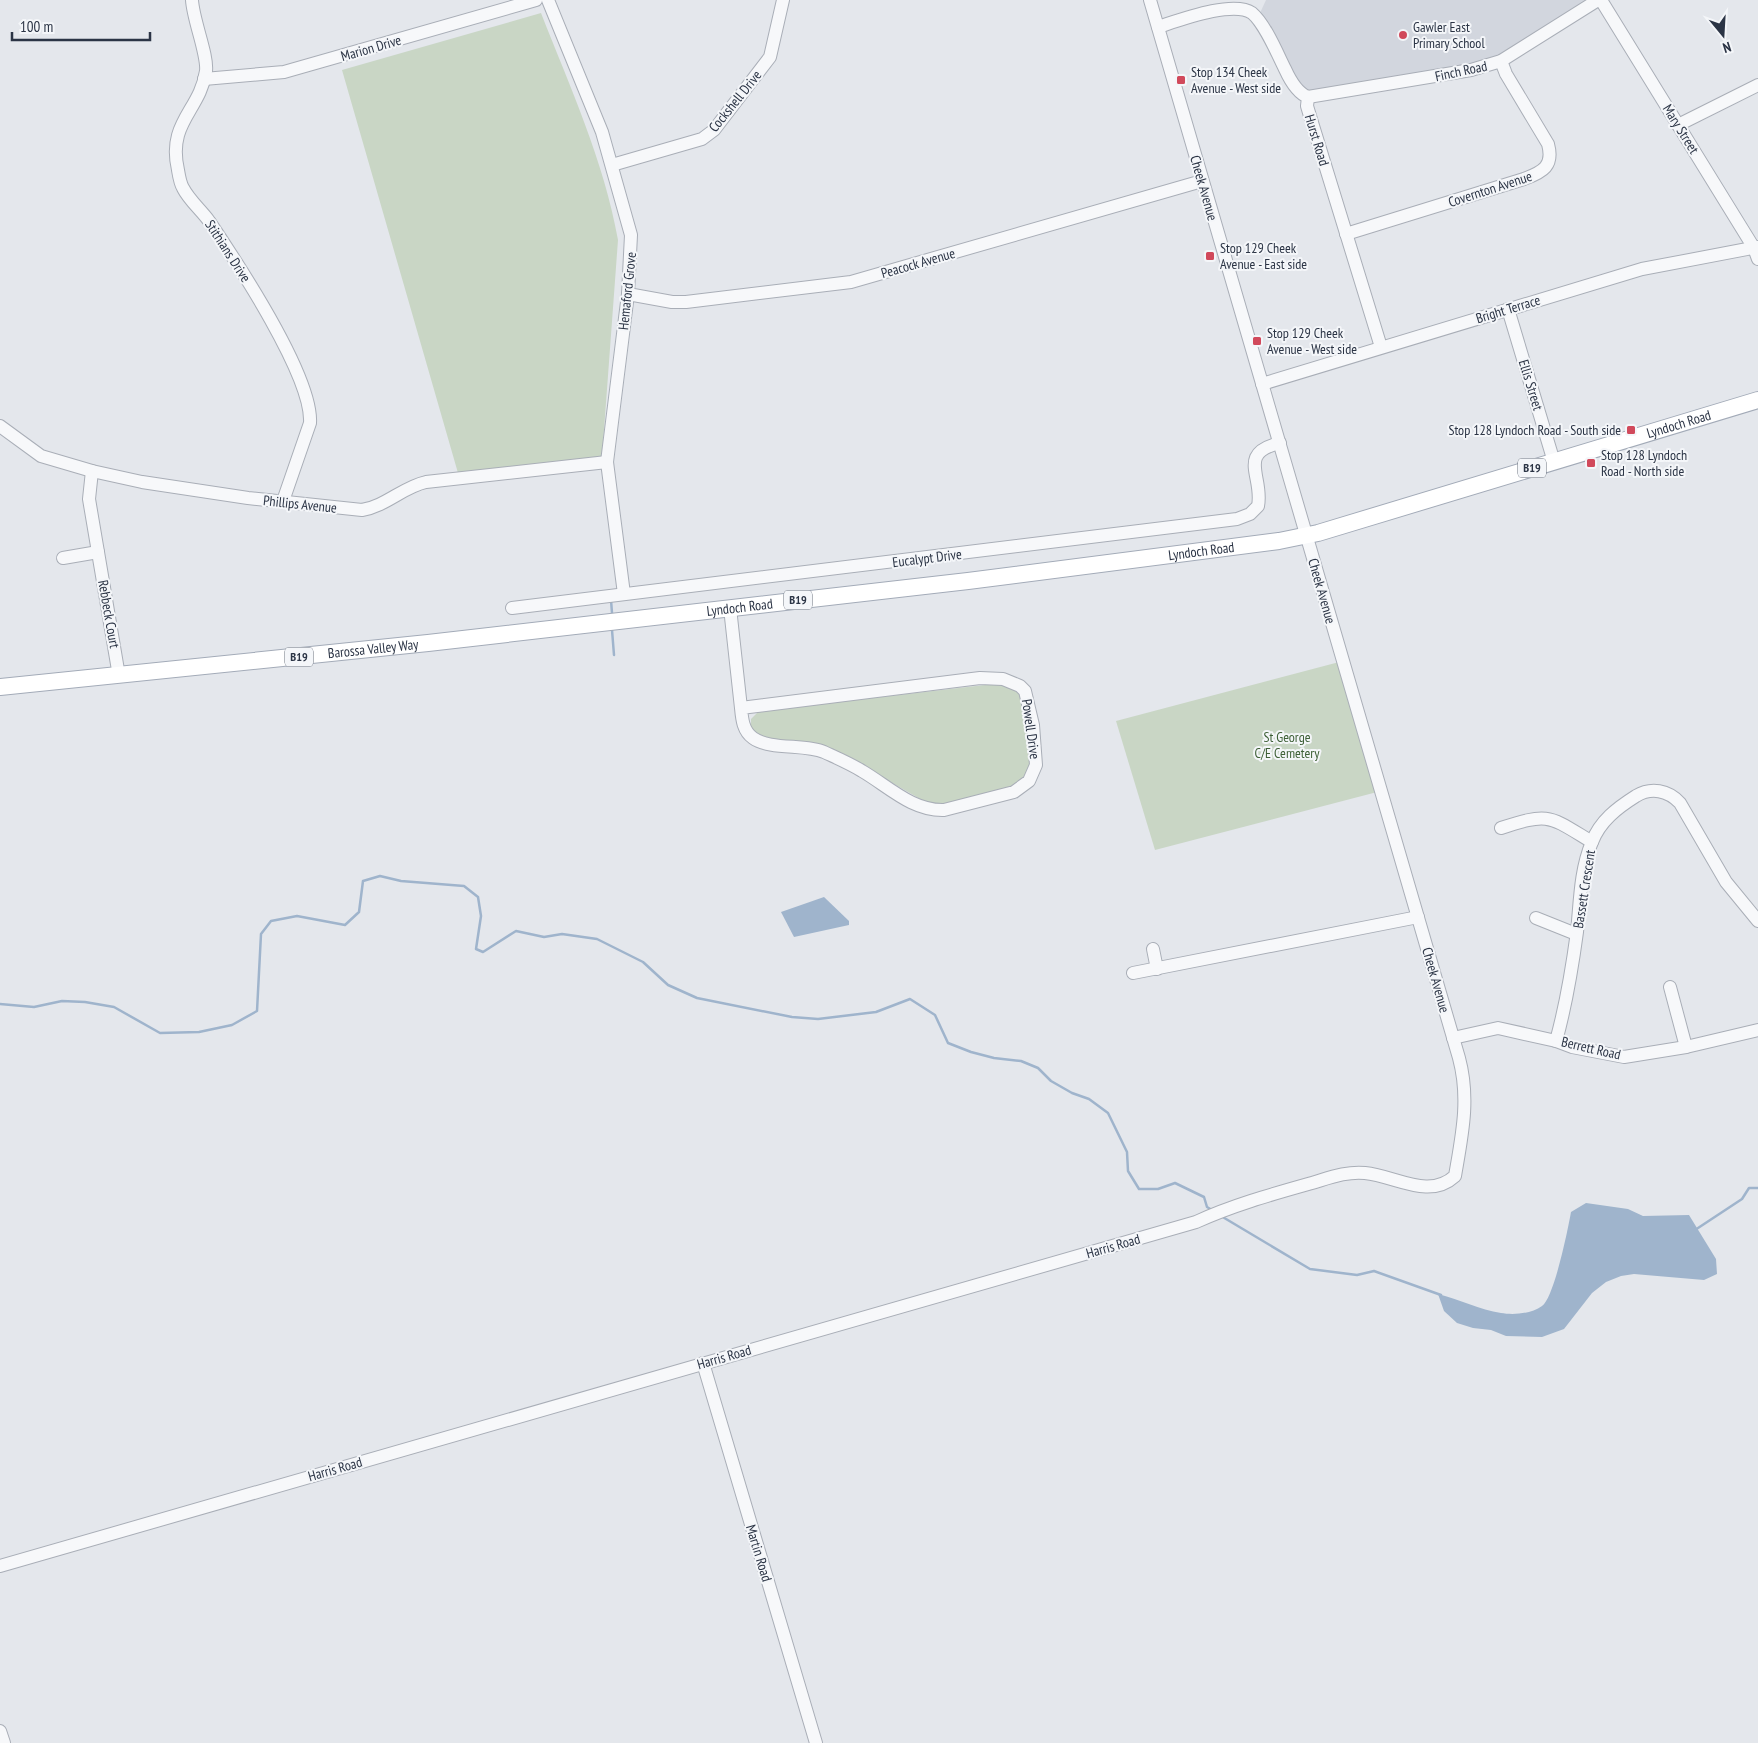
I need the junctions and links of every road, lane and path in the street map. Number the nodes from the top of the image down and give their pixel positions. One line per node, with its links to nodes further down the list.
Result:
1 (192, 0): 9 (street, Stithians Drive)
2 (536, 0): 9 (street, Marion Drive)
3 (548, 0): 13 (street, Hemaford Grove)
4 (783, 0): 13 (street, Cockshell Drive)
5 (1150, 0): 7 (street, Cheek Avenue)
6 (1600, 0): 8 (street, Finch Road); 12 (street, Mary Street)
7 (1158, 27): 11 (street, Hurst Road); 14 (street, Cheek Avenue)
8 (1501, 61): 11 (street, Finch Road); 15 (street, Covernton Avenue)
9 (204, 79): 27 (street, Stithians Drive)
10 (1758, 85): 12 (street)
11 (1308, 97): 15 (street, Hurst Road)
12 (1678, 125): 16 (street, Mary Street)
13 (612, 165): 17 (street, Hemaford Grove)
14 (1202, 181): 17 (street, Peacock Avenue); 20 (street, Cheek Avenue)
15 (1346, 234): 19 (street, Hurst Road)
16 (1757, 251): 18 (street, Bright Terrace)
17 (628, 294): 24 (street, Hemaford Grove)
18 (1508, 309): 19 (street, Bright Terrace); 25 (street, Ellis Street)
19 (1381, 347): 20 (street, Bright Terrace)
20 (1262, 384): 23 (street, Cheek Avenue)
21 (1757, 402): 25 (main road, Lyndoch Road / B19)
22 (0, 426): 26 (street, Phillips Avenue)
23 (1280, 444): 28 (street, Cheek Avenue); 31 (street, Eucalypt Drive)
24 (607, 462): 27 (street, Phillips Avenue); 31 (street, Hemaford Grove)
25 (1554, 462): 28 (main road, Lyndoch Road / B19)
26 (92, 471): 27 (street, Phillips Avenue); 29 (street, Rebbeck Court)
27 (283, 501)
28 (1306, 537): 33 (main road, Lyndoch Road / B19); 40 (street, Cheek Avenue)
29 (98, 552): 30 (street); 35 (street, Rebbeck Court)
30 (63, 558)
31 (624, 594): 32 (street, Eucalypt Drive)
32 (512, 608)
33 (730, 608): 34 (main road, Lyndoch Road / B19); 37 (street, Powell Drive)
34 (627, 620): 35 (main road, Barossa Valley Way / B19)
35 (120, 676): 36 (main road, Barossa Valley Way / B19)
36 (0, 687)
37 (740, 708): 37 (street, Powell Drive)
38 (1501, 828): 39 (street)
39 (1592, 842): 42 (street, Bassett Crescent); 43 (street, Bassett Crescent)
40 (1418, 917): 45 (street); 49 (street, Cheek Avenue)
41 (1536, 918): 43 (street)
42 (1758, 921)
43 (1576, 934): 50 (street, Bassett Crescent)
44 (1152, 949): 45 (street)
45 (1157, 969): 46 (street)
46 (1133, 973)
47 (1670, 987): 51 (street)
48 (1758, 1030): 51 (street, Berrett Road)
49 (1453, 1038): 50 (street, Berrett Road); 52 (street, Cheek Avenue)
50 (1556, 1041): 51 (street, Berrett Road)
51 (1686, 1047)
52 (1451, 1179): 53 (street, Harris Road)
53 (703, 1363): 54 (street, Harris Road); 57 (street, Martin Road)
54 (0, 1566)
55 (0, 1731): 56 (street)
56 (4, 1743)
57 (816, 1743)

